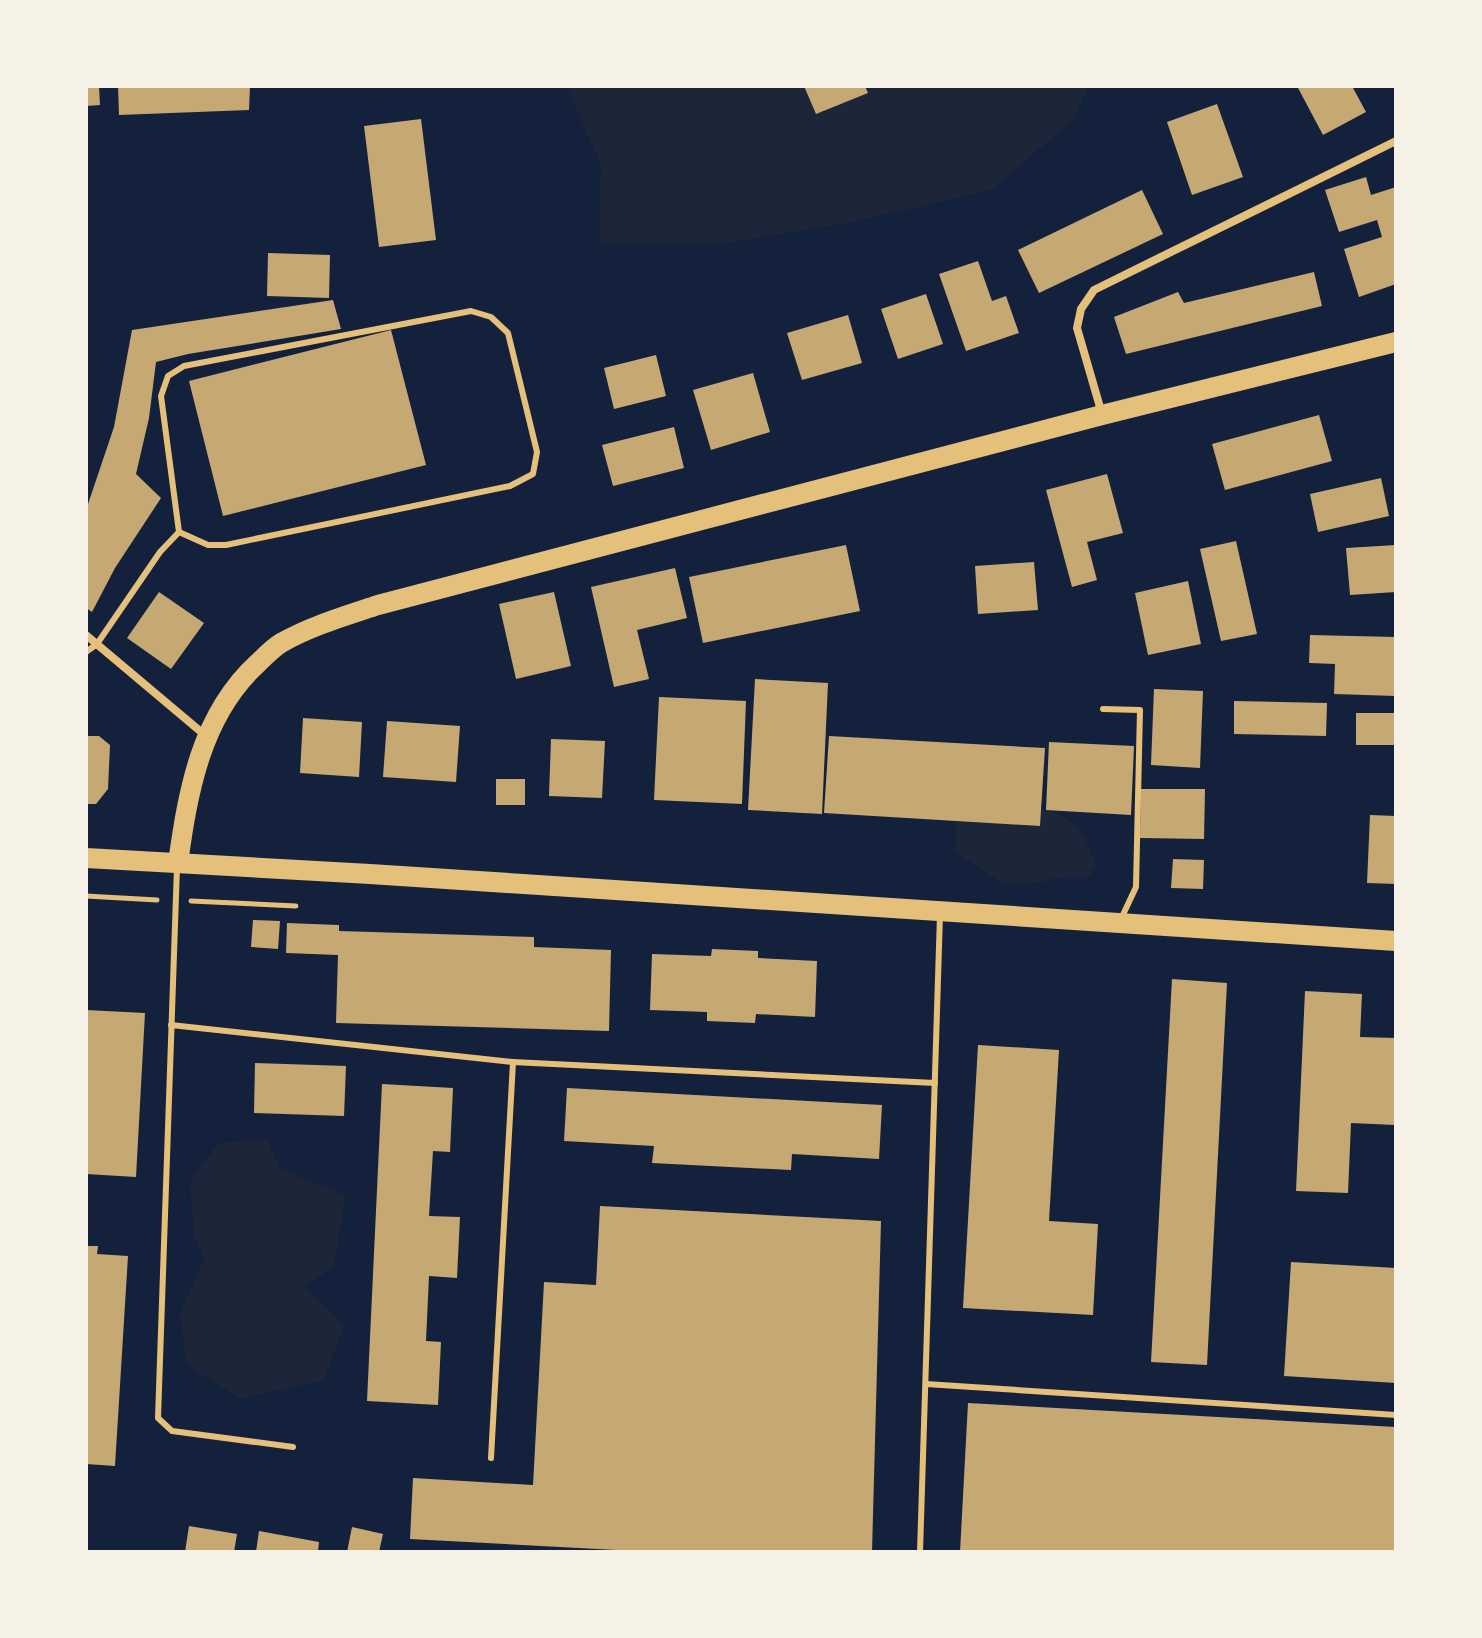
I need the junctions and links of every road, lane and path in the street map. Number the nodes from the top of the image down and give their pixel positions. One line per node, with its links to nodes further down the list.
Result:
1 (1396, 141): 3 (street)
2 (1396, 342): 3 (main road)
3 (1102, 415): 9 (main road)
4 (179, 532): 4 (lane); 6 (lane)
5 (86, 635): 6 (street)
6 (97, 644): 7 (lane); 9 (street)
7 (86, 652)
8 (1103, 709): 13 (lane)
9 (207, 737): 11 (main road)
10 (86, 858): 11 (main road)
11 (178, 863): 12 (main road); 15 (lane)
12 (940, 912): 13 (main road); 17 (lane)
13 (1120, 922): 14 (main road)
14 (1396, 941)
15 (171, 1025): 16 (lane); 20 (lane)
16 (513, 1062): 17 (lane); 21 (lane)
17 (935, 1083): 18 (lane)
18 (926, 1384): 19 (lane); 22 (lane)
19 (1396, 1415)
20 (293, 1447)
21 (491, 1458)
22 (920, 1552)

